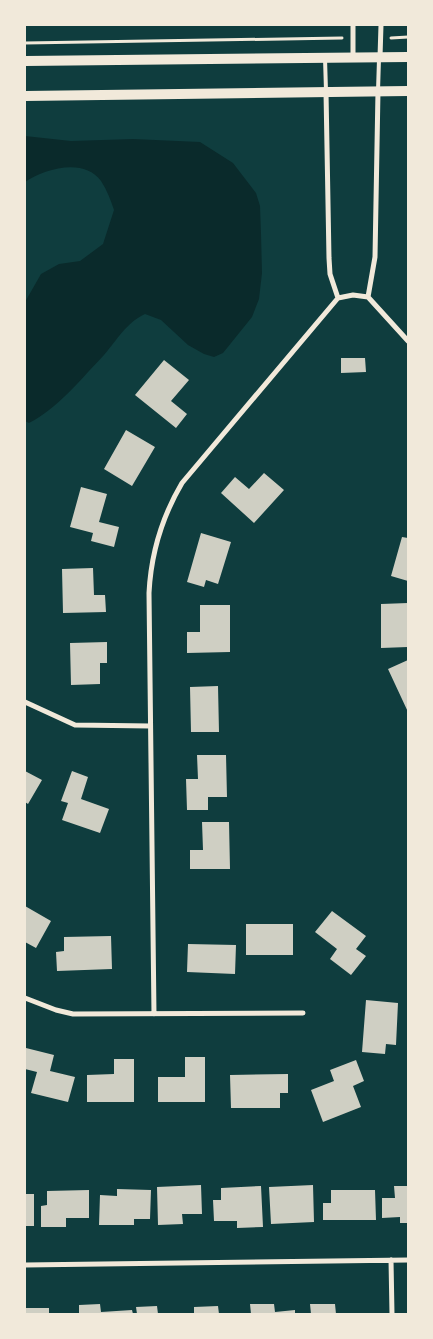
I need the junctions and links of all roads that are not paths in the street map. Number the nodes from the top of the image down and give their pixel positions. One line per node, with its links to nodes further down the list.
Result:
1 (353, 25): 6 (street)
2 (381, 25): 3 (street)
3 (380, 57): 4 (main road); 6 (main road); 8 (lane)
4 (408, 57)
5 (325, 58): 6 (main road); 7 (main road); 10 (lane)
6 (353, 58)
7 (25, 61)
8 (378, 91): 9 (main road); 10 (main road); 12 (street)
9 (408, 91)
10 (326, 92): 11 (main road); 13 (street)
11 (25, 96)
12 (368, 297): 13 (street); 14 (street)
13 (338, 298): 16 (street)
14 (408, 341)
15 (25, 702): 16 (street)
16 (150, 726): 19 (street)
17 (25, 998): 19 (street)
18 (303, 1013): 19 (street)
19 (154, 1014)
20 (391, 1260): 21 (street); 22 (street); 23 (street)
21 (408, 1260)
22 (25, 1265)
23 (392, 1314)

